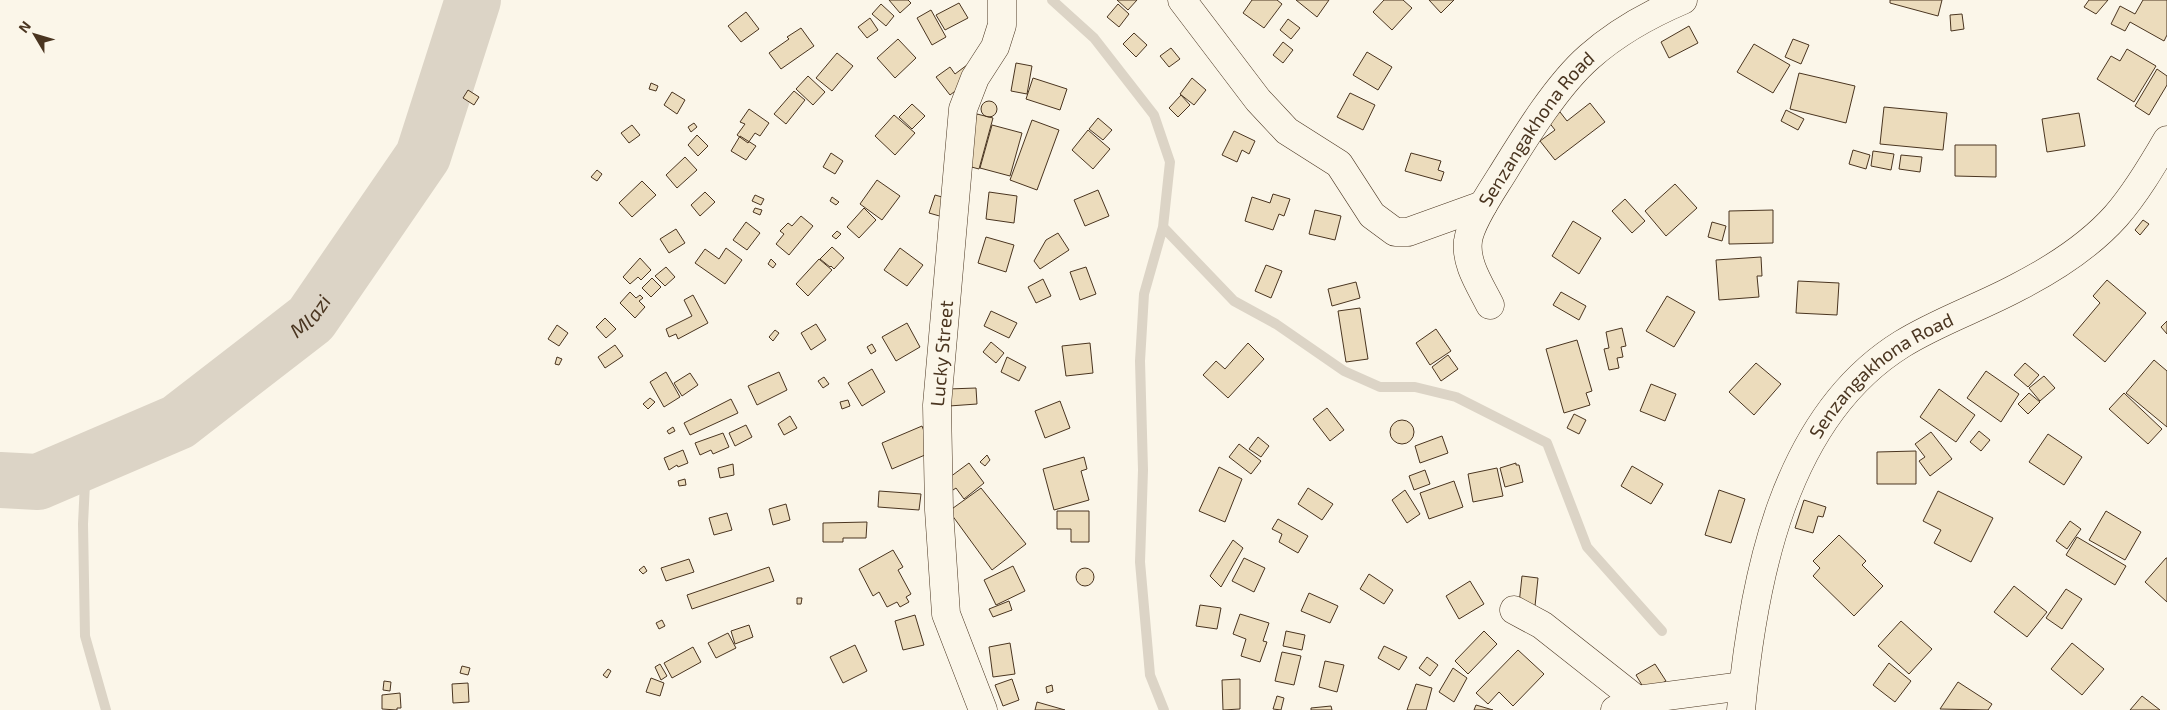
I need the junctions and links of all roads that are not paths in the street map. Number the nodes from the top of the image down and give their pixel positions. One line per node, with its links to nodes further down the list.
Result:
1 (1002, 0): 10 (street, Lucky Street)
2 (1182, 0): 5 (street)
3 (1683, 0): 5 (street, Senzangakhona Road)
4 (2167, 140): 8 (street, Senzangakhona Road)
5 (1483, 205): 6 (street, Senzangakhona Road)
6 (1490, 305)
7 (1514, 610): 9 (street)
8 (1742, 698): 9 (street)
9 (1626, 705)
10 (983, 710)

